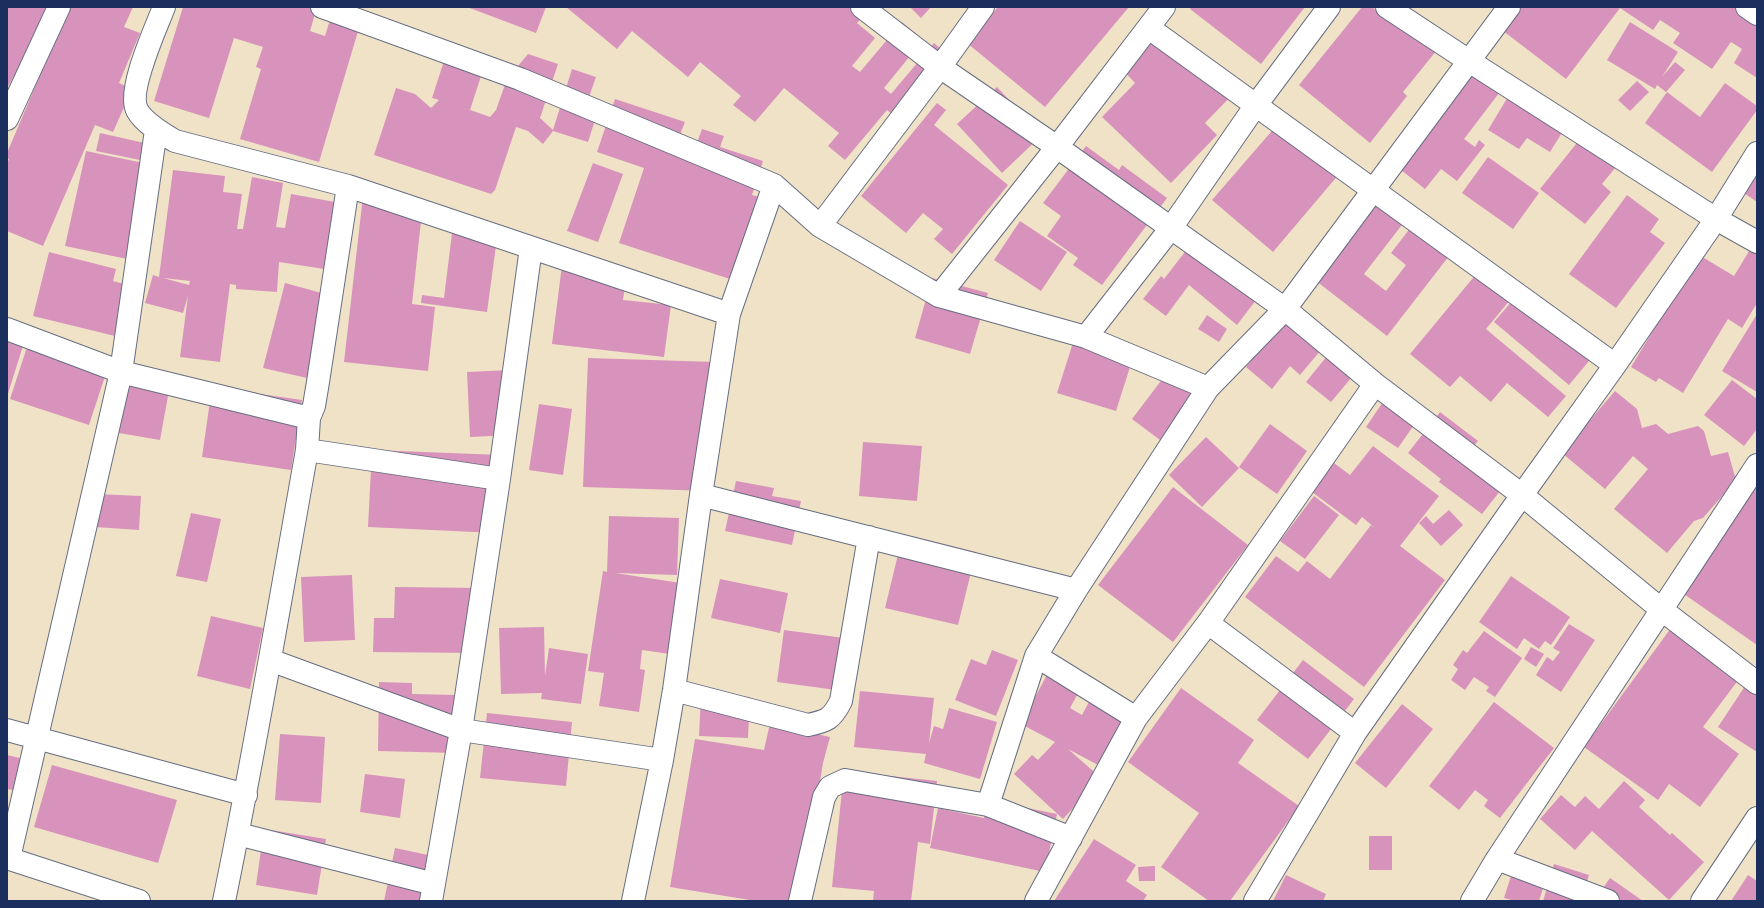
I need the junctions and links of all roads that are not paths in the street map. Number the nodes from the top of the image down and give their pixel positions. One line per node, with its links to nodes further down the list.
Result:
1 (59, 7): 16 (street)
2 (164, 7): 17 (street)
3 (322, 7): 20 (street)
4 (862, 7): 14 (street)
5 (983, 7): 14 (street)
6 (1164, 7): 12 (street)
7 (1329, 7): 15 (street)
8 (1387, 7): 13 (street)
9 (1509, 7): 13 (street)
10 (1747, 7): 11 (street)
11 (1757, 14)
12 (1149, 28): 15 (street); 18 (street)
13 (1469, 61): 22 (street); 23 (street)
14 (940, 67): 18 (street); 24 (street)
15 (1256, 105): 22 (street); 25 (street)
16 (7, 119)
17 (156, 130): 21 (street); 34 (street)
18 (1057, 147): 25 (street); 28 (street)
19 (1757, 153): 23 (street)
20 (774, 185): 24 (street); 30 (street)
21 (348, 186): 27 (street); 37 (street)
22 (1374, 189): 29 (street); 33 (street)
23 (1716, 219): 26 (street); 33 (street)
24 (820, 226): 28 (street)
25 (1171, 228): 29 (street); 32 (street)
26 (1757, 242)
27 (531, 248): 30 (street); 40 (street)
28 (939, 296): 32 (street)
29 (1285, 309): 35 (street); 36 (street)
30 (729, 314): 41 (street)
31 (7, 329): 34 (street)
32 (1086, 337): 36 (street)
33 (1616, 366): 42 (street)
34 (121, 372): 37 (street); 55 (street)
35 (1375, 384): 42 (street); 46 (street)
36 (1208, 388): 44 (street)
37 (309, 418): 38 (street)
38 (307, 450): 40 (street); 48 (street)
39 (1757, 464): 45 (street)
40 (499, 478): 53 (street)
41 (701, 495): 43 (street); 50 (street)
42 (1522, 495): 45 (street); 54 (street)
43 (868, 538): 44 (street); 50 (street)
44 (1076, 590): 47 (street)
45 (1662, 610): 49 (street); 63 (street)
46 (1208, 623): 51 (street); 54 (street)
47 (1036, 656): 51 (street); 58 (street)
48 (270, 660): 53 (street); 57 (street)
49 (1757, 683)
50 (674, 690): 56 (street)
51 (1136, 718): 61 (street)
52 (7, 730): 55 (street)
53 (461, 730): 56 (street); 64 (street)
54 (1355, 734): 70 (street)
55 (36, 738): 57 (street); 62 (street)
56 (662, 760): 67 (street)
57 (246, 795): 60 (street)
58 (988, 804): 61 (street); 68 (street)
59 (1757, 818): 73 (street)
60 (238, 834): 64 (street); 66 (street)
61 (1071, 838): 69 (street)
62 (8, 858): 65 (street)
63 (1497, 859): 71 (street); 72 (street)
64 (432, 893)
65 (139, 901)
66 (224, 901)
67 (633, 901)
68 (800, 901)
69 (1036, 901)
70 (1254, 901)
71 (1472, 901)
72 (1608, 901)
73 (1702, 901)

